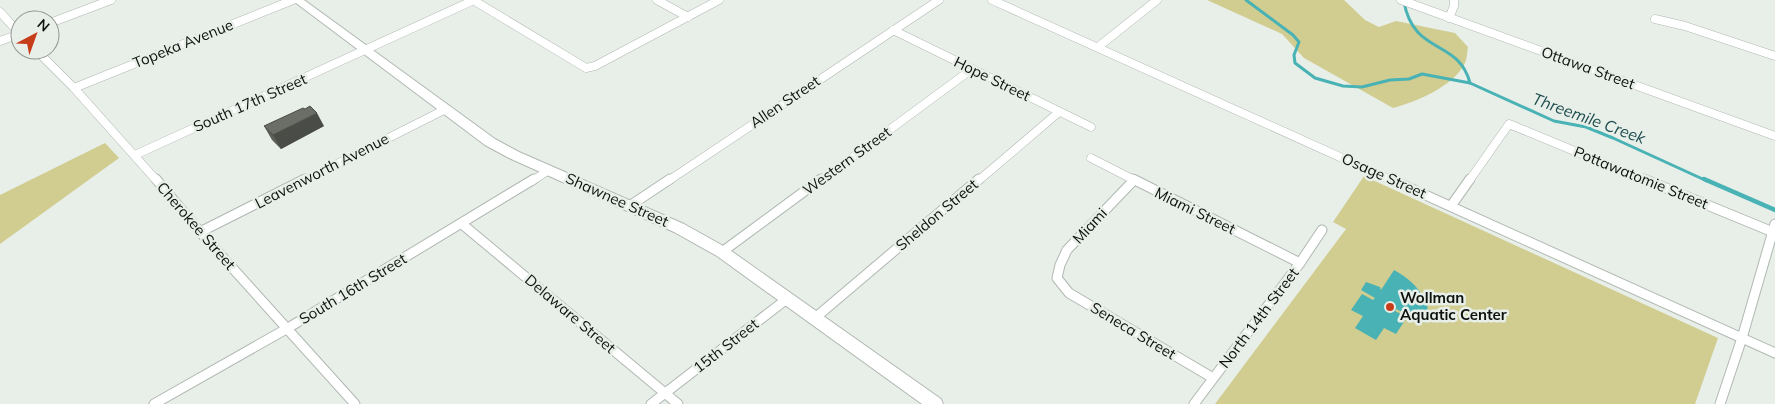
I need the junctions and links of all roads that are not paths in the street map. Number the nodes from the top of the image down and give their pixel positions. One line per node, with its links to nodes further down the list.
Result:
1 (111, 0): 15 (street)
2 (293, 0): 24 (street, Topeka Avenue)
3 (297, 0): 20 (street, Shawnee Street)
4 (474, 0): 13 (street); 20 (street, South 17th Street)
5 (657, 0): 13 (street)
6 (719, 0): 13 (street)
7 (939, 0): 18 (street, Allen Street)
8 (992, 0): 19 (street, Osage Street)
9 (1157, 0): 19 (street)
10 (1401, 0): 14 (street, Ottawa Street)
11 (1454, 0): 14 (street)
12 (0, 12): 17 (street)
13 (688, 17)
14 (1450, 18): 28 (street, Ottawa Street)
15 (60, 19)
16 (1655, 19): 21 (street)
17 (10, 23)
18 (893, 30): 23 (street, Hope Street); 33 (street, Allen Street)
19 (1098, 47): 34 (street, Osage Street)
20 (366, 50): 25 (street, Shawnee Street); 29 (street, South 17th Street)
21 (1775, 56)
22 (46, 60): 24 (street, Cherokee Street)
23 (972, 69): 26 (street, Hope Street); 39 (street, Western Street)
24 (74, 88): 29 (street, Cherokee Street)
25 (444, 110): 31 (street, Shawnee Street); 38 (street, Leavenworth Avenue)
26 (1060, 112): 27 (street, Hope Street); 43 (street, Sheldon Street)
27 (1091, 127)
28 (1775, 136)
29 (135, 155): 38 (street, Cherokee Street)
30 (1091, 158): 32 (street, Miami Street)
31 (548, 170): 33 (street, Shawnee Street); 35 (street, South 16th Street)
32 (1133, 181): 40 (street, Miami Street); 41 (street, Miami)
33 (631, 205): 39 (street, Shawnee Street)
34 (1451, 206): 36 (street, Pottawatomie Street); 45 (street, Osage Street)
35 (462, 224): 44 (street, South 16th Street); 48 (street, Delaware Street)
36 (1774, 228): 45 (street)
37 (1322, 230): 40 (street, North 14th Street)
38 (200, 232): 44 (street, Cherokee Street)
39 (722, 252): 42 (street, Shawnee Street)
40 (1300, 263): 47 (street, North 14th Street)
41 (1057, 278): 47 (street, Seneca Street)
42 (788, 298): 43 (street, Shawnee Street); 48 (street, 15th Street)
43 (815, 318): 53 (street, Shawnee Street)
44 (288, 328): 49 (street, South 16th Street); 50 (street, Cherokee Street)
45 (1742, 338): 46 (street, Osage Street); 55 (street)
46 (1775, 353)
47 (1213, 378): 54 (street, North 14th Street)
48 (665, 393): 51 (street); 52 (street, Delaware Street)
49 (154, 404)
50 (354, 404)
51 (651, 404)
52 (678, 404)
53 (935, 404)
54 (1194, 404)
55 (1720, 404)

